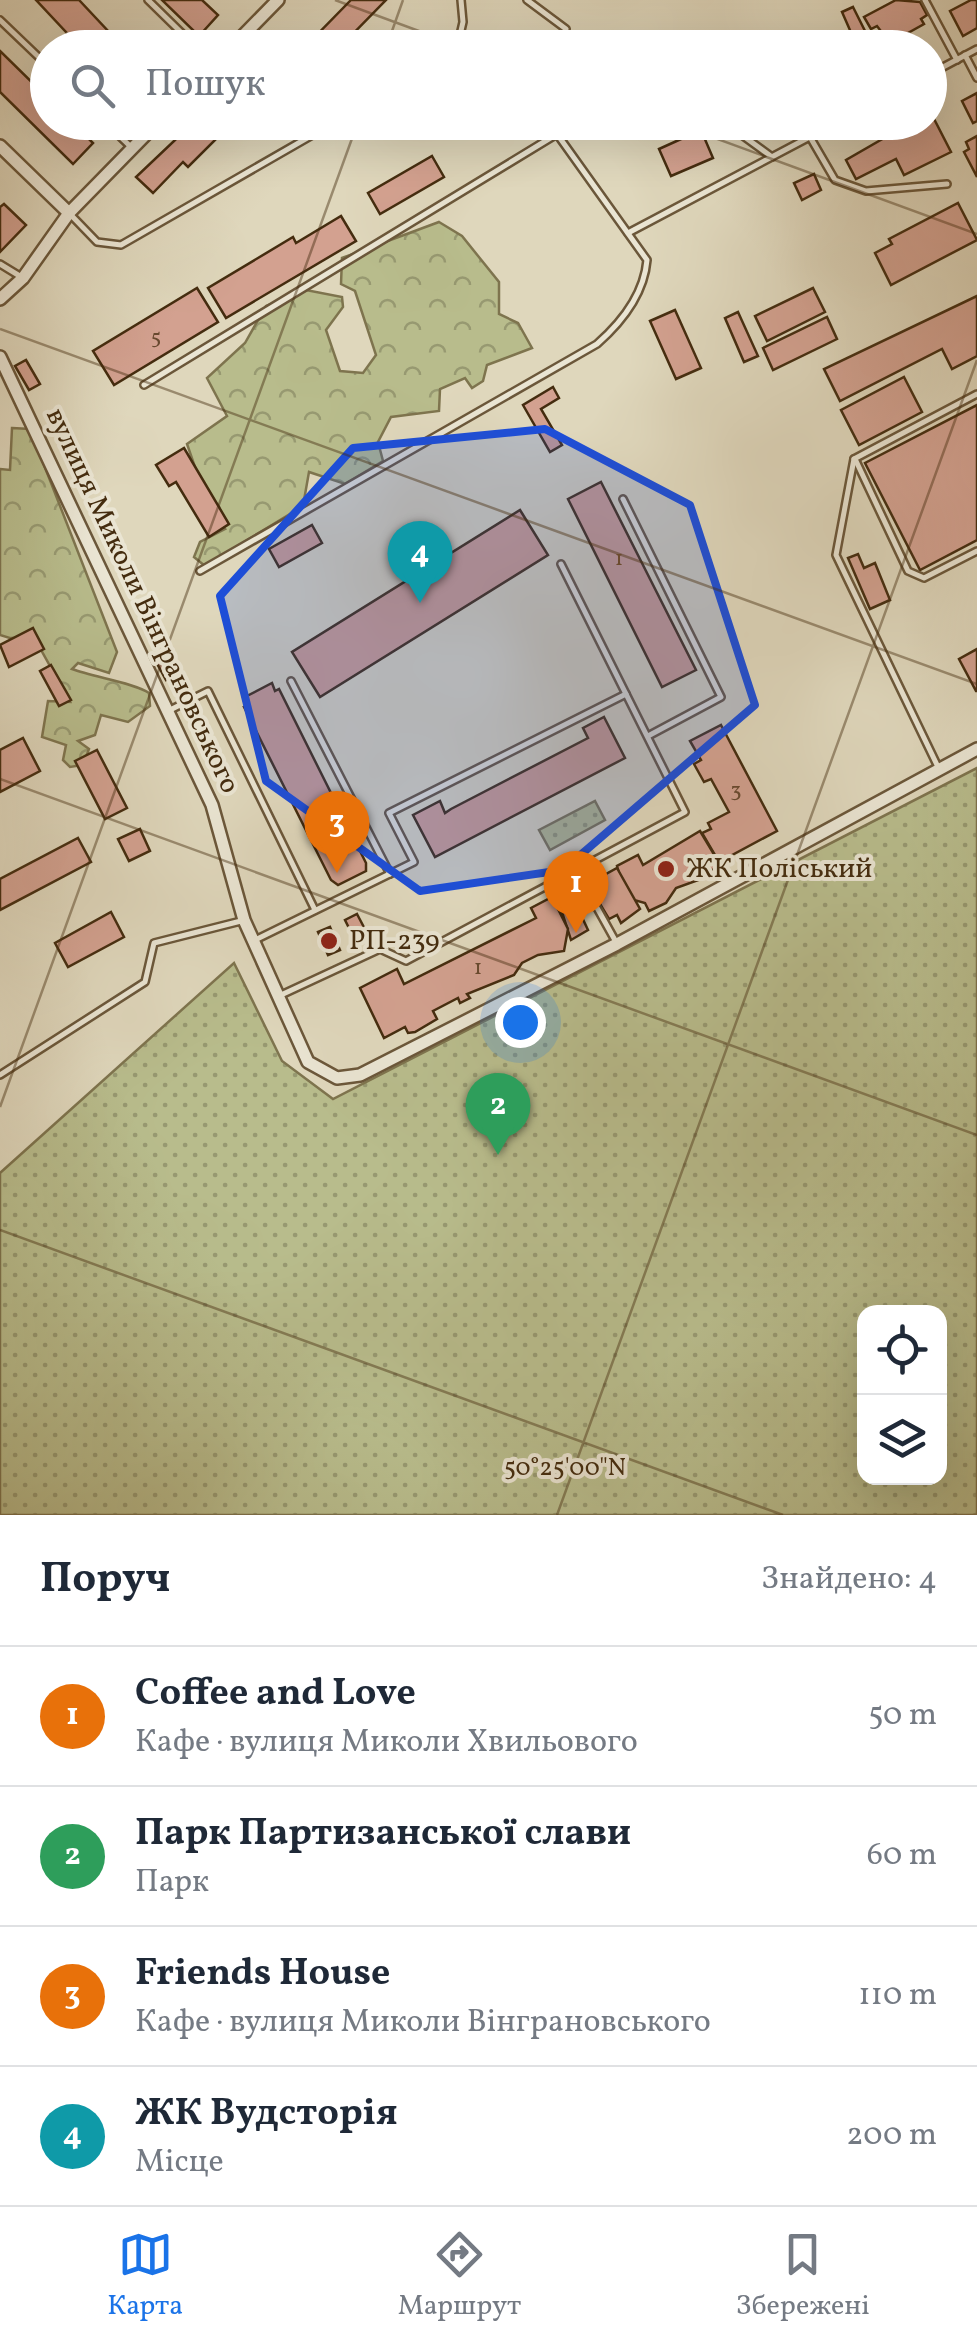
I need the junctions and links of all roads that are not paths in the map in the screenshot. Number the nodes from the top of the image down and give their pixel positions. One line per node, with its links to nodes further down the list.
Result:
1 (148, 0): 8 (lane)
2 (278, 0): 9 (street)
3 (461, 0): 10 (lane)
4 (527, 0): 7 (lane)
5 (924, 0): 11 (lane)
6 (0, 20): 13 (lane)
7 (566, 29)
8 (179, 30)
9 (249, 30)
10 (462, 30)
11 (940, 30)
12 (947, 42): 16 (lane)
13 (30, 49)
14 (977, 49): 15 (lane)
15 (965, 55): 16 (lane); 18 (lane)
16 (957, 60): 17 (lane)
17 (947, 65)
18 (977, 78)
19 (123, 140): 28 (lane)
20 (141, 140): 28 (street)
21 (304, 140): 31 (lane)
22 (547, 140): 37 (lane)
23 (561, 140): 32 (lane)
24 (749, 140): 29 (lane)
25 (804, 140): 29 (lane)
26 (812, 140): 30 (lane)
27 (0, 146): 31 (street)
28 (132, 149): 31 (street)
29 (772, 157): 32 (lane)
30 (947, 184)
31 (69, 213): 34 (street)
32 (628, 234): 43 (lane)
33 (0, 264): 34 (lane)
34 (23, 278): 35 (street)
35 (0, 300)
36 (0, 356): 46 (street, вулиця Миколи Вінграновського)
37 (144, 384)
38 (977, 394): 39 (lane)
39 (854, 458): 41 (lane); 49 (lane)
40 (623, 498): 47 (lane)
41 (977, 550)
42 (560, 564): 45 (lane)
43 (200, 571)
44 (291, 681): 51 (lane)
45 (626, 694): 47 (lane); 51 (lane)
46 (168, 711): 52 (lane); 53 (street, вулиця Миколи Вінграновського)
47 (648, 736): 50 (lane)
48 (977, 749): 49 (street)
49 (939, 769): 55 (street)
50 (576, 870): 55 (lane); 56 (lane)
51 (390, 874): 52 (lane)
52 (315, 910): 54 (lane)
53 (244, 920): 54 (street, вулиця Миколи Вінграновського); 57 (lane)
54 (252, 941): 56 (street, вулиця Миколи Вінграновського)
55 (618, 944): 56 (street, вулиця Миколи Вінграновського)
56 (276, 997)
57 (0, 1075)

